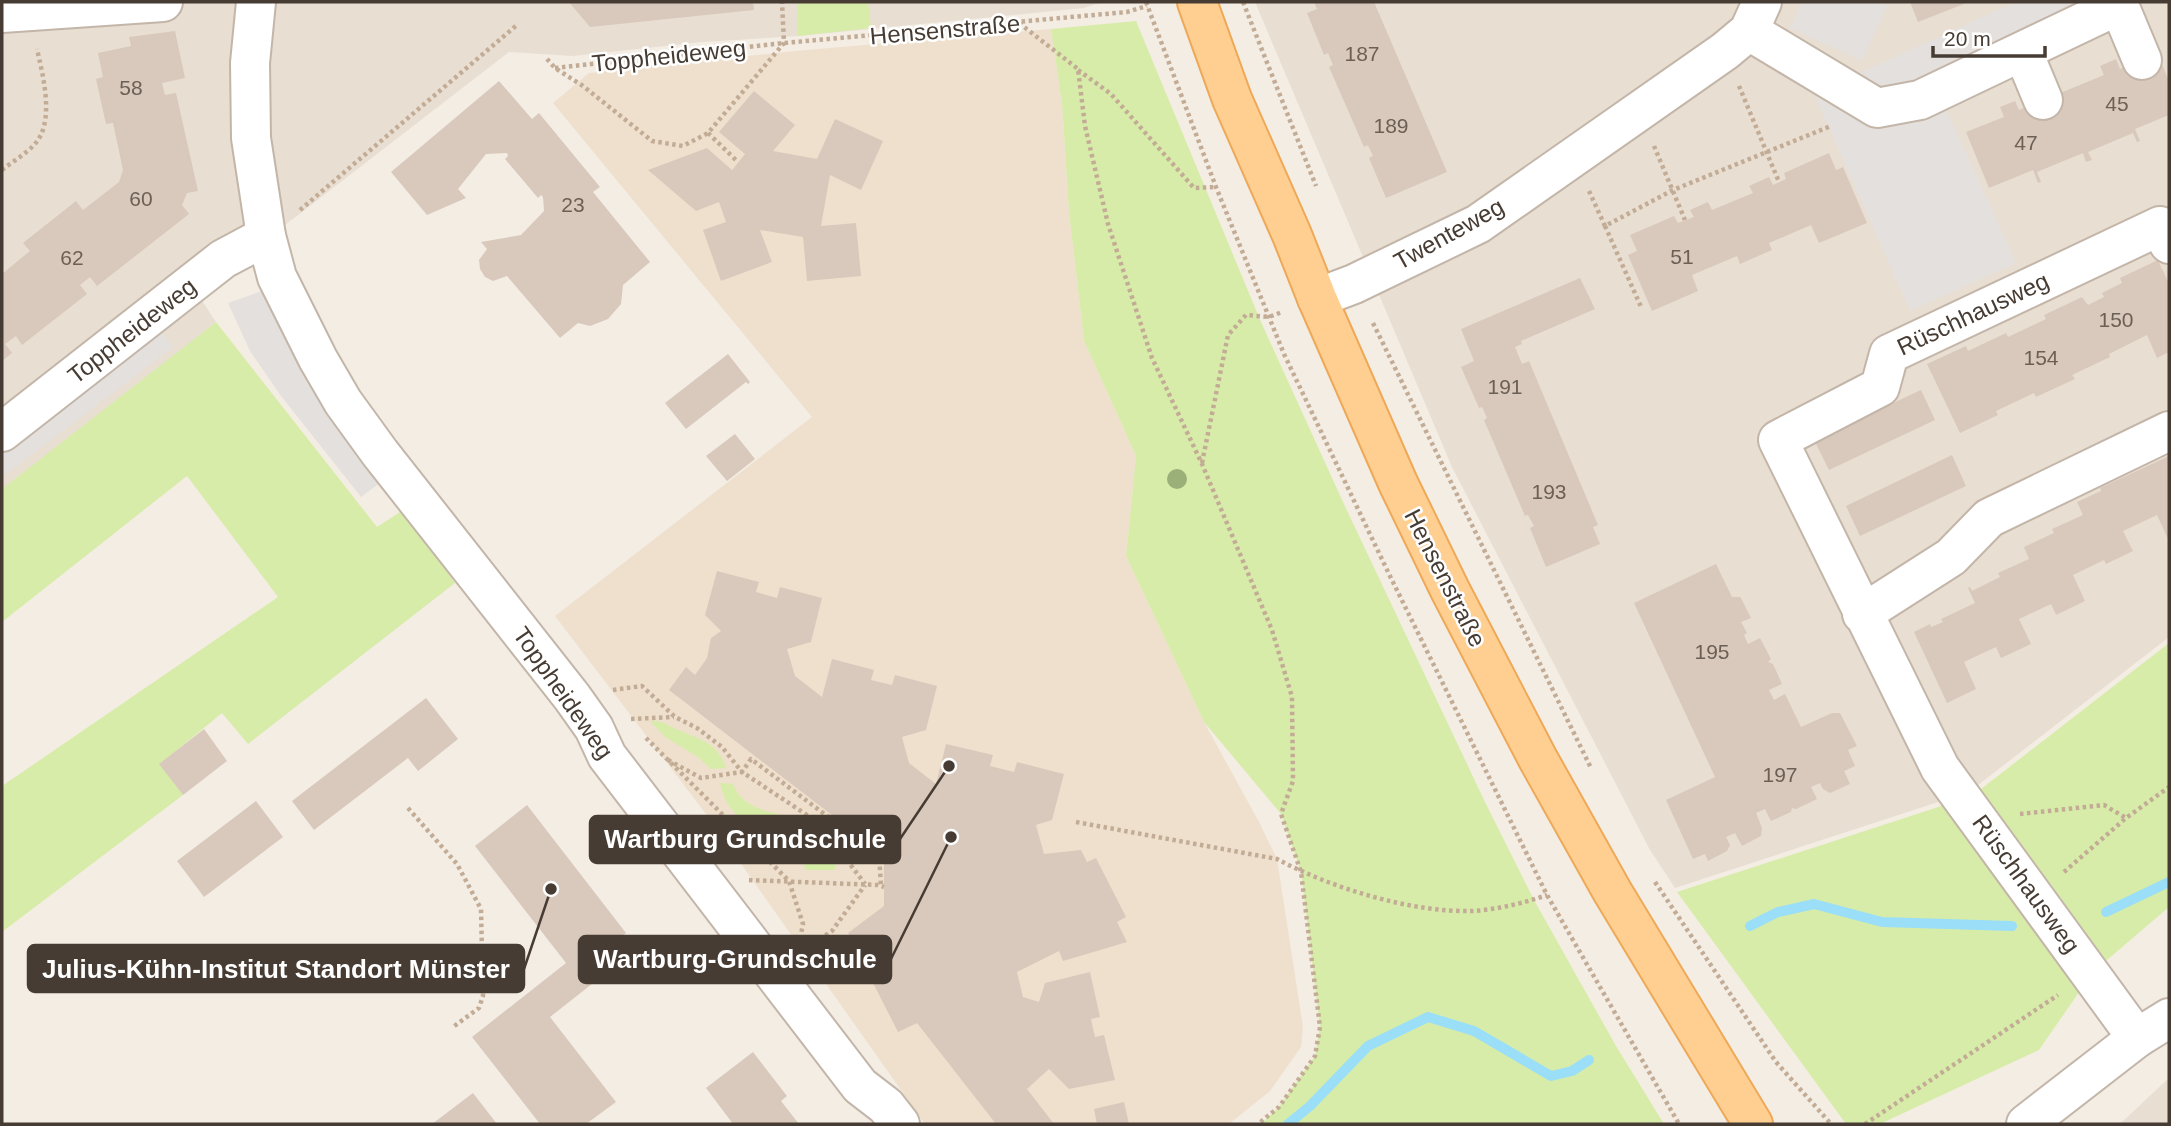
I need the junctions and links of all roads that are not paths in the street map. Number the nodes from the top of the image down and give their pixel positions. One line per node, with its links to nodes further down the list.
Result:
1 (163, 2): 4 (street)
2 (257, 2): 9 (street, Toppheideweg)
3 (1196, 2): 11 (main road, Hensenstraße)
4 (15, 12)
5 (1745, 28): 6 (street); 11 (street, Twenteweg)
6 (2023, 52): 7 (street); 8 (street)
7 (2142, 60)
8 (2043, 100)
9 (266, 236): 13 (street, Toppheideweg); 17 (street, Toppheideweg)
10 (2169, 244): 14 (street, Rüschhausweg)
11 (1317, 298): 18 (main road, Hensenstraße)
12 (2169, 430): 14 (street)
13 (2, 432)
14 (1863, 614): 16 (street, Rüschhausweg)
15 (2169, 1018): 16 (street)
16 (2137, 1038): 19 (street)
17 (900, 1124)
18 (1753, 1124)
19 (2026, 1124)

